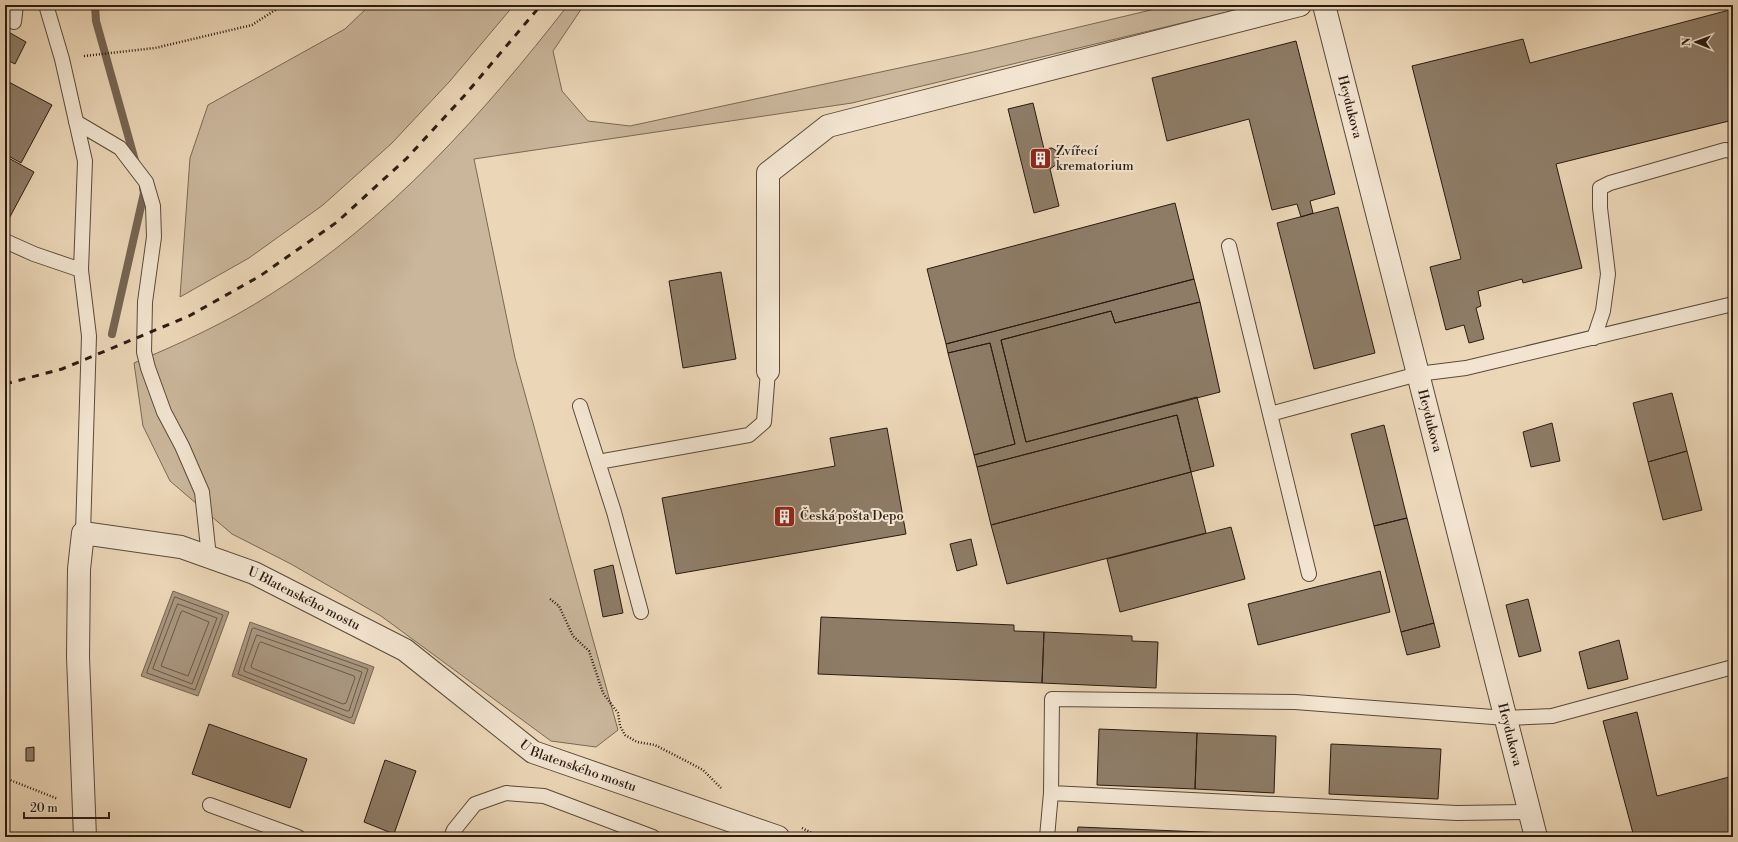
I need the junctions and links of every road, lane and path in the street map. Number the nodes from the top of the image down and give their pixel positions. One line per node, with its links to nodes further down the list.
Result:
1 (16, 5): 6 (lane)
2 (46, 5): 7 (lane)
3 (283, 5): 7 (path)
4 (1300, 5): 15 (street)
5 (1324, 5): 16 (street, Heydukova)
6 (14, 22)
7 (62, 59): 8 (lane)
8 (76, 122): 12 (lane); 21 (lane)
9 (1733, 151): 14 (lane)
10 (5, 241): 12 (lane)
11 (1229, 246): 18 (lane)
12 (81, 270): 20 (lane)
13 (1733, 304): 14 (lane)
14 (1594, 338): 16 (lane)
15 (768, 371): 19 (lane)
16 (1418, 374): 18 (lane); 26 (street, Heydukova)
17 (580, 406): 19 (lane)
18 (1270, 414): 22 (lane)
19 (598, 462): 24 (lane)
20 (83, 533): 21 (street, U Blatenského mostu); 31 (street)
21 (209, 557): 38 (street, U Blatenského mostu)
22 (1309, 574)
23 (550, 599): 28 (path)
24 (641, 612)
25 (1733, 667): 26 (lane)
26 (1506, 718): 29 (lane); 32 (street, Heydukova)
27 (5, 778): 31 (path)
28 (723, 790)
29 (1051, 793): 32 (lane); 40 (lane)
30 (210, 805): 35 (lane)
31 (82, 809): 34 (street)
32 (1530, 812): 41 (street, Heydukova)
33 (797, 826): 39 (path)
34 (85, 837)
35 (298, 837)
36 (451, 837): 37 (lane)
37 (653, 837)
38 (778, 837)
39 (820, 837)
40 (1047, 837)
41 (1536, 837)

